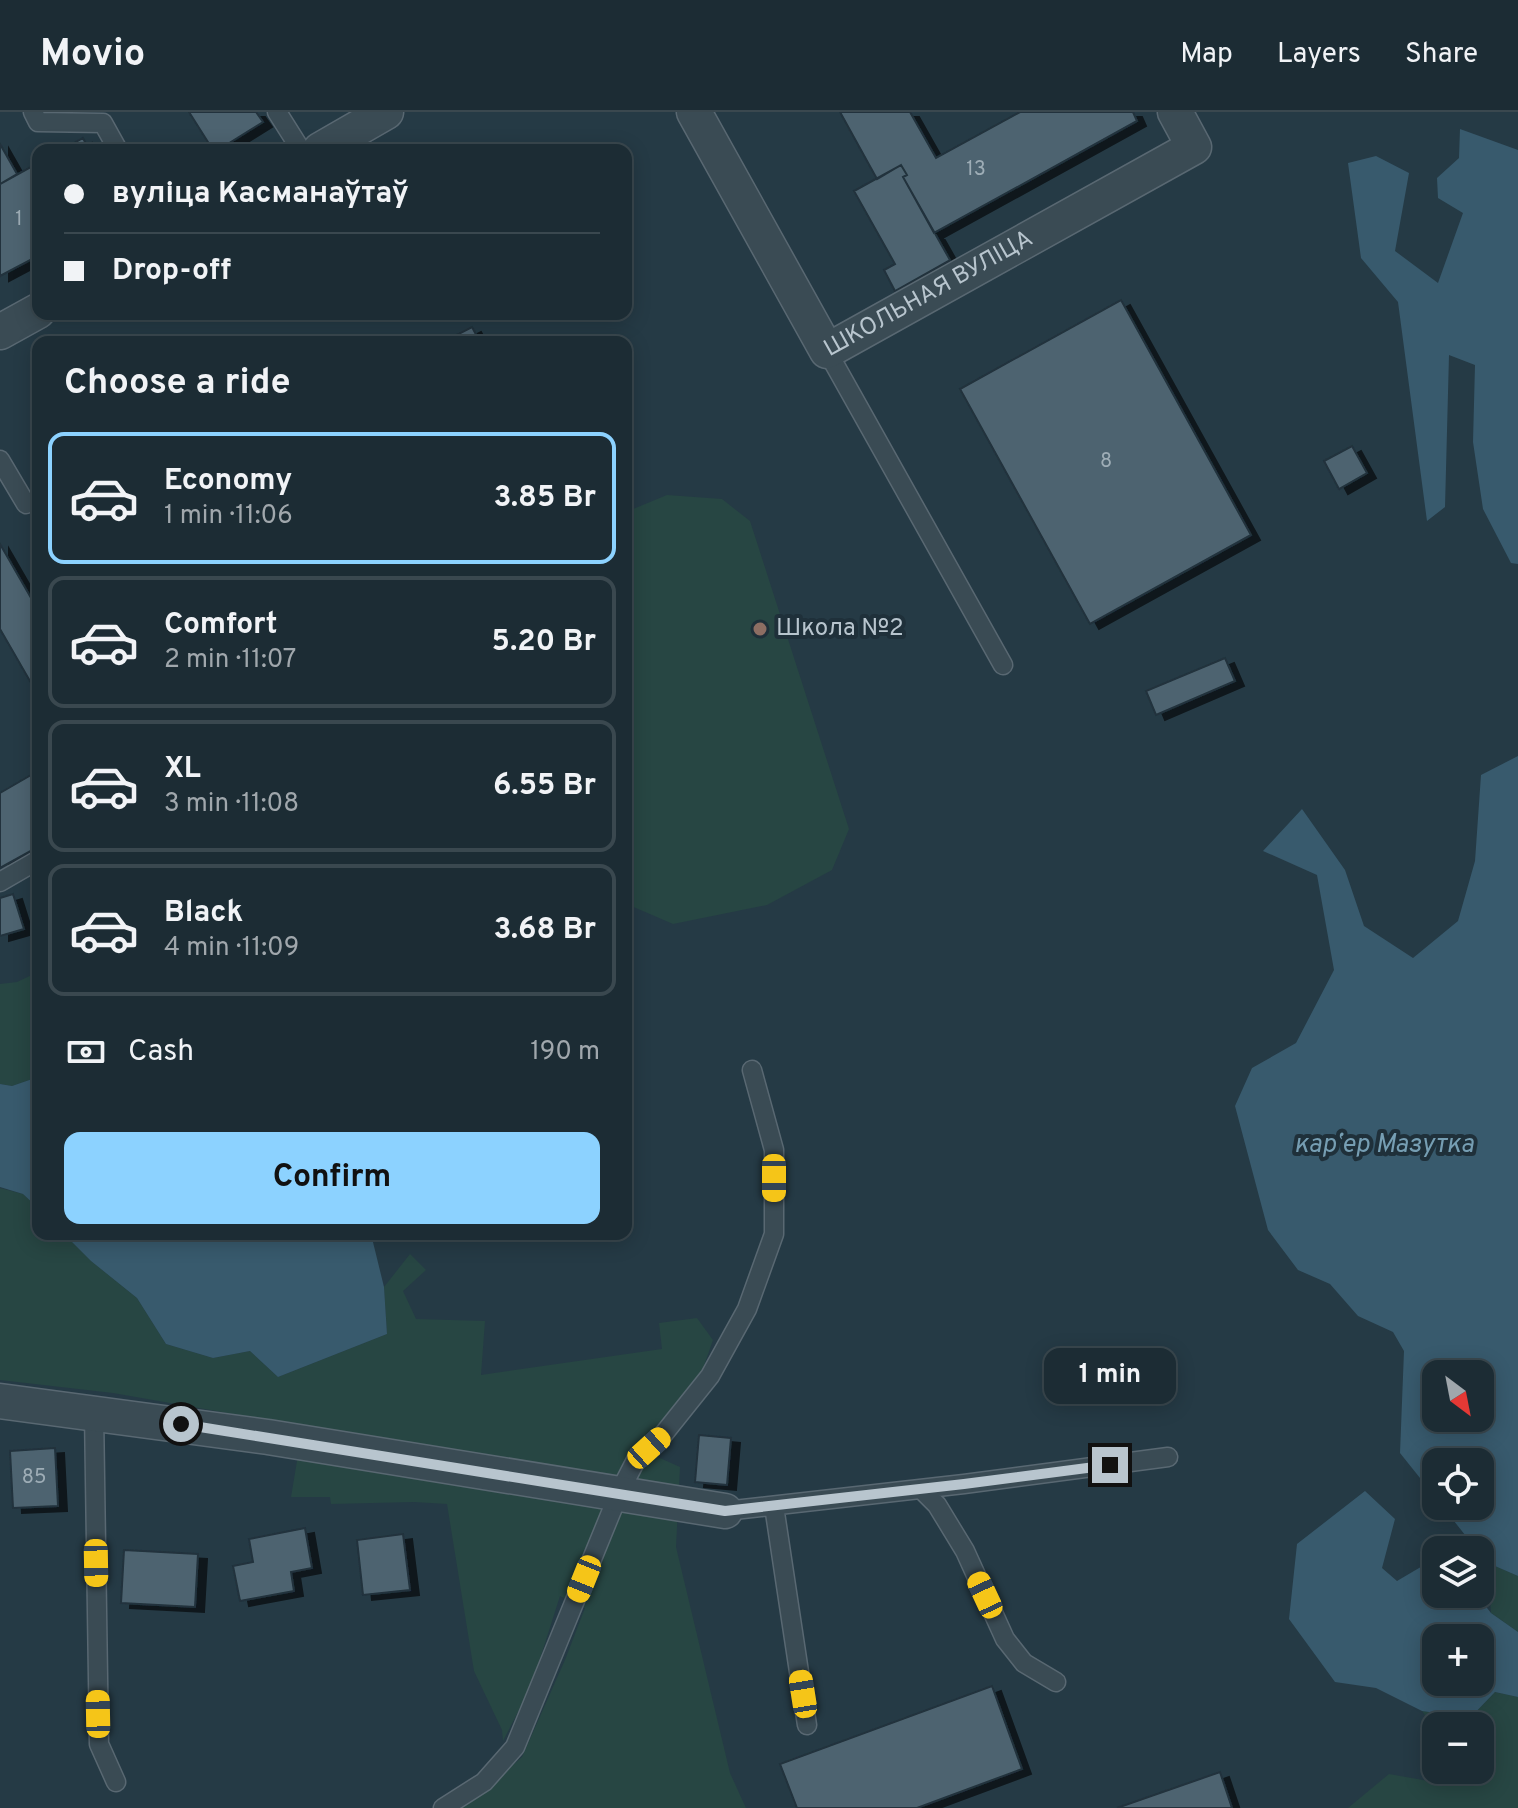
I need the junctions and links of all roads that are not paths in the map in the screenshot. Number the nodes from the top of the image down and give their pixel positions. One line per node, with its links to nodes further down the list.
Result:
1 (33, 112): 6 (lane)
2 (277, 112): 7 (lane)
3 (386, 112): 8 (street)
4 (694, 112): 11 (street, ШКОЛЬНАЯ ВУЛІЦА)
5 (1175, 112): 11 (street, ШКОЛЬНАЯ ВУЛІЦА)
6 (115, 144)
7 (297, 144)
8 (330, 144)
9 (32, 314): 10 (street)
10 (0, 332)
11 (827, 351): 14 (lane)
12 (0, 460): 13 (lane)
13 (26, 504)
14 (1003, 665)
15 (32, 863): 16 (lane)
16 (0, 882)
17 (752, 1070): 22 (lane)
18 (0, 1401): 19 (street)
19 (94, 1412): 22 (street); 27 (lane)
20 (1168, 1457): 21 (lane)
21 (921, 1489): 23 (lane); 25 (lane)
22 (619, 1493): 24 (street); 28 (lane)
23 (774, 1506): 24 (lane); 26 (lane)
24 (725, 1511)
25 (1056, 1682)
26 (807, 1725)
27 (116, 1782)
28 (443, 1808)

